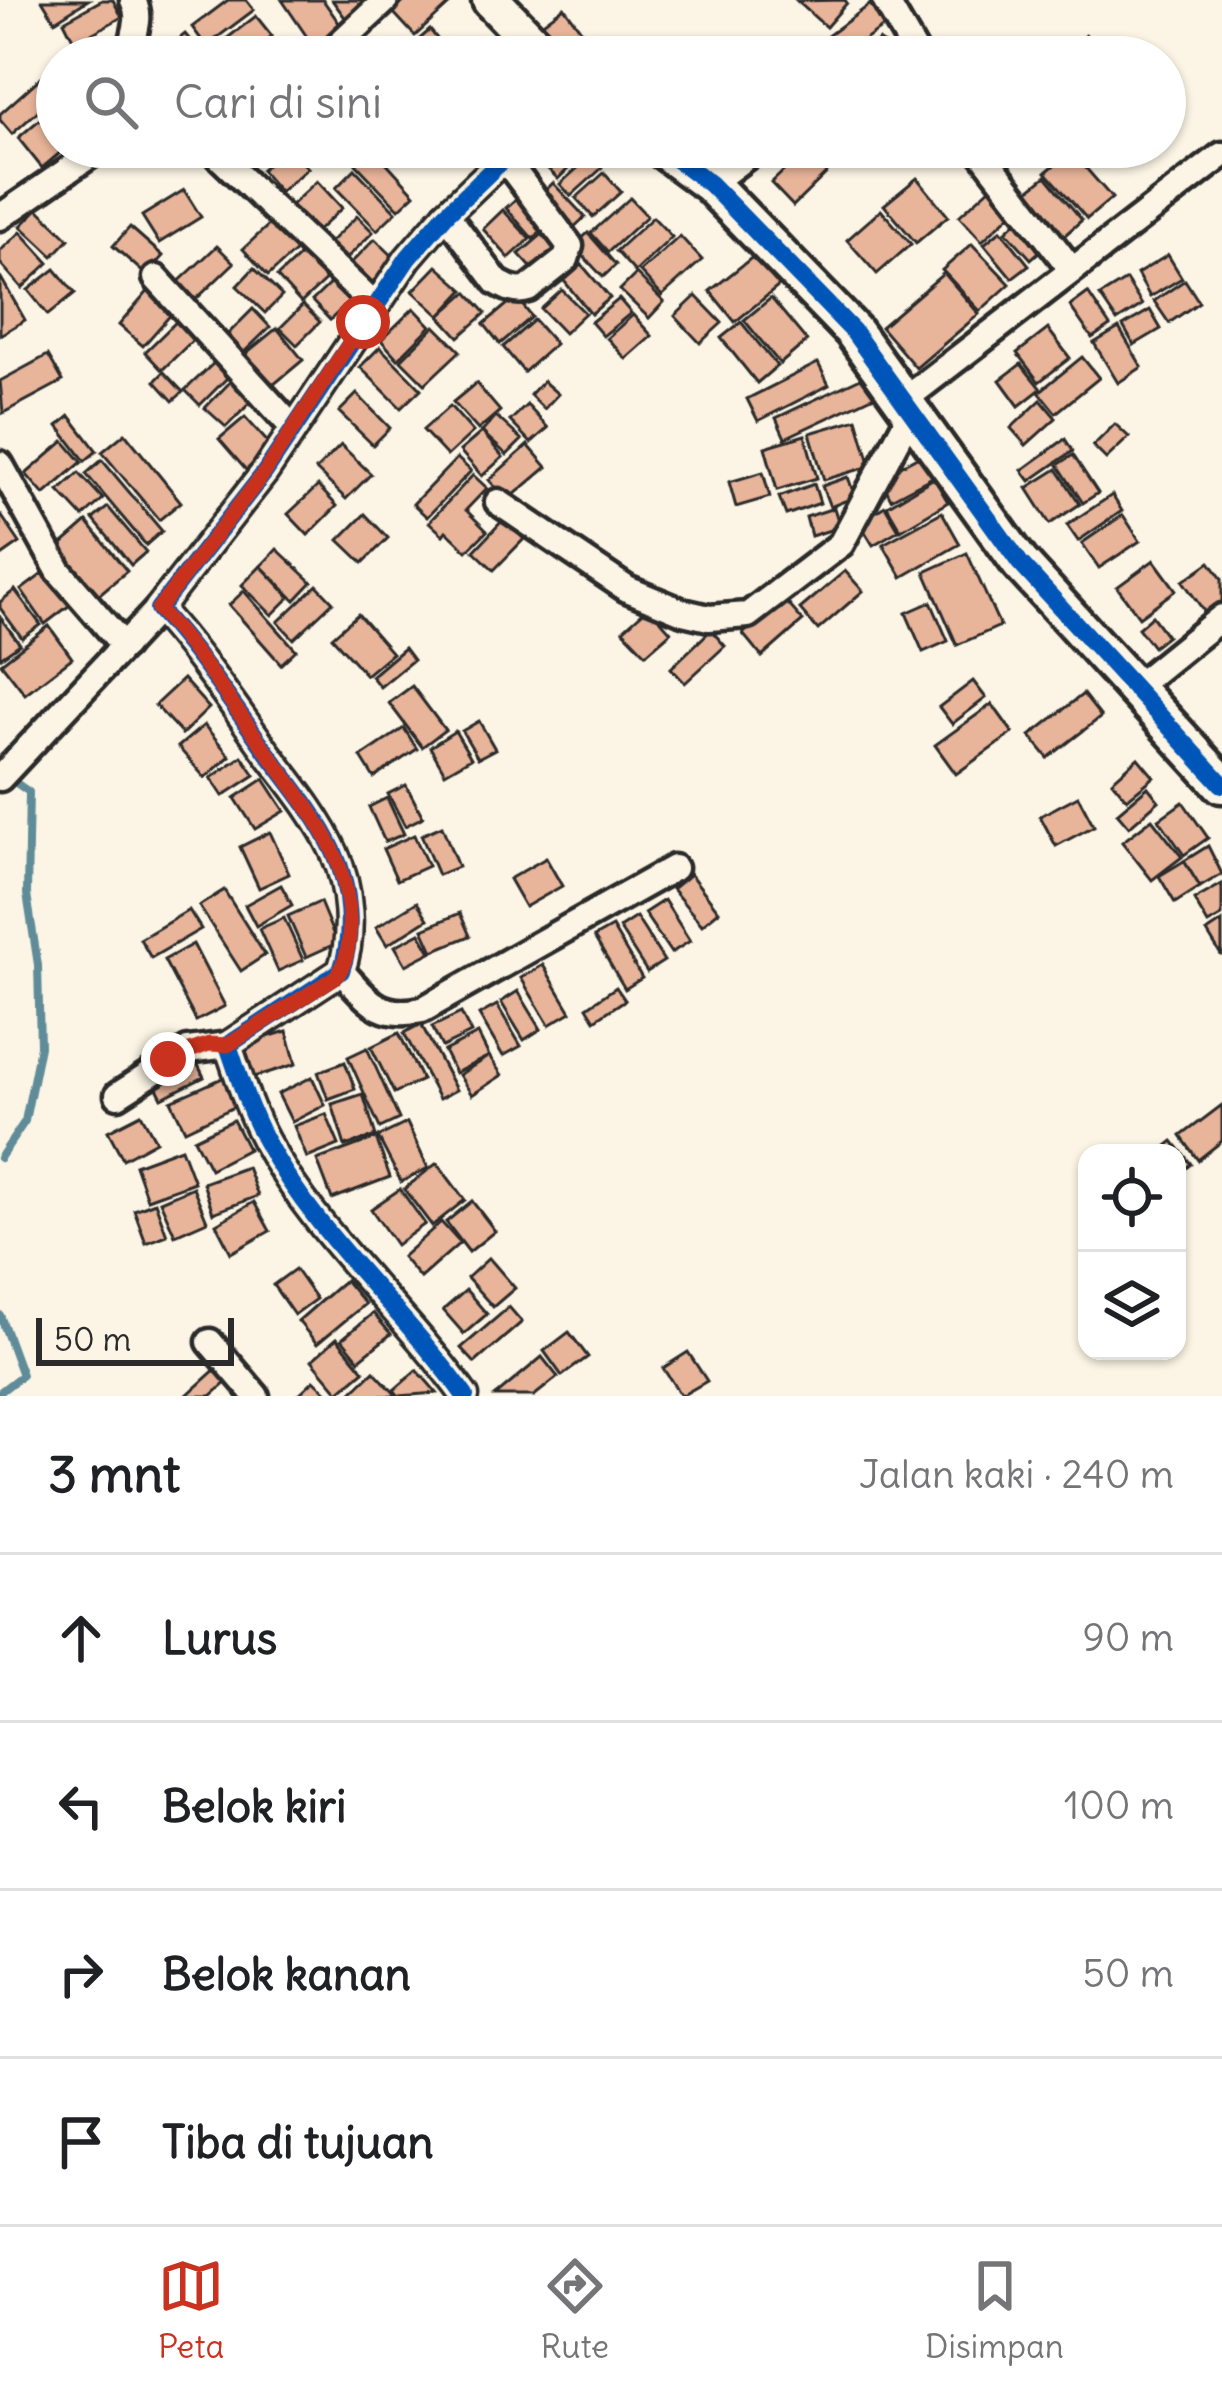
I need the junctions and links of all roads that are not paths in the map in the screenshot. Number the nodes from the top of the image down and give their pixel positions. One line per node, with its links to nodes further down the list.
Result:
1 (133, 0): 5 (street)
2 (386, 0): 6 (street)
3 (491, 0): 7 (street)
4 (885, 0): 8 (street)
5 (134, 36)
6 (347, 36)
7 (526, 36)
8 (906, 36)
9 (1222, 155): 20 (street)
10 (71, 168): 19 (street)
11 (238, 168): 22 (street)
12 (494, 168): 18 (street)
13 (520, 168): 18 (street)
14 (688, 168): 17 (street)
15 (731, 168): 17 (street)
16 (993, 168): 20 (street)
17 (710, 184): 23 (street)
18 (446, 214): 22 (street)
19 (0, 217)
20 (1072, 270): 23 (street)
21 (156, 278): 24 (street)
22 (375, 306): 24 (street)
23 (908, 405): 26 (street); 30 (street)
24 (294, 429): 27 (street)
25 (0, 464): 29 (street)
26 (498, 502)
27 (158, 609): 29 (street); 34 (street)
28 (1222, 617): 30 (street)
29 (124, 646): 31 (street)
30 (1133, 689): 32 (street)
31 (6, 771)
32 (1222, 784)
33 (674, 868): 34 (street)
34 (341, 971): 35 (street)
35 (228, 1045): 36 (street); 39 (street)
36 (118, 1095)
37 (210, 1342): 38 (street)
38 (256, 1396)
39 (465, 1396)

